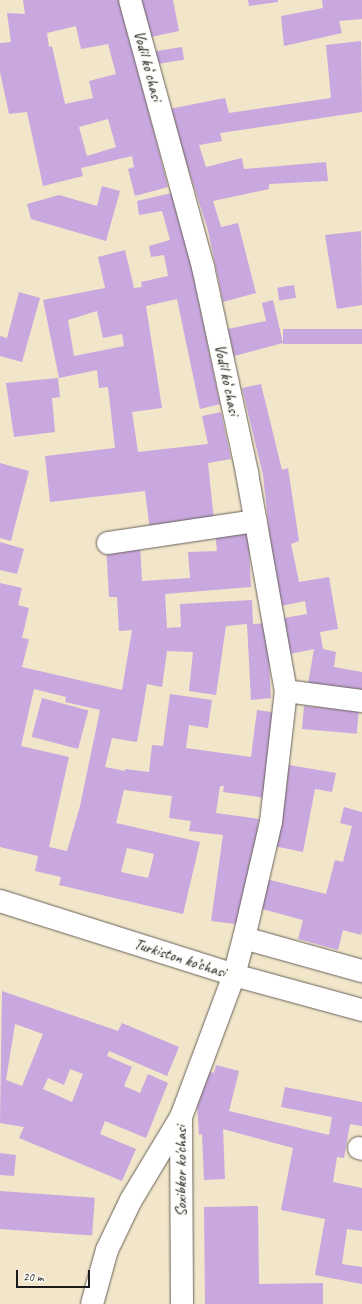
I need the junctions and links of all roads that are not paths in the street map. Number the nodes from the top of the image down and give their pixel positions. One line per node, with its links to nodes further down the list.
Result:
1 (130, 0): 2 (street, Vodil koʻchasi)
2 (255, 521): 3 (street); 4 (street, Vodil koʻchasi)
3 (108, 543)
4 (286, 691): 5 (street); 7 (street, Vodil koʻchasi)
5 (362, 701)
6 (0, 901): 9 (street, Turkiston ko’chasi)
7 (244, 938): 8 (street); 9 (street, Soxibkor ko'chasi)
8 (362, 971)
9 (234, 975): 10 (street, Turkiston ko’chasi); 11 (street, Soxibkor ko'chasi)
10 (362, 1010)
11 (181, 1117): 12 (street); 13 (street, Soxibkor ko'chasi)
12 (92, 1304)
13 (182, 1304)

